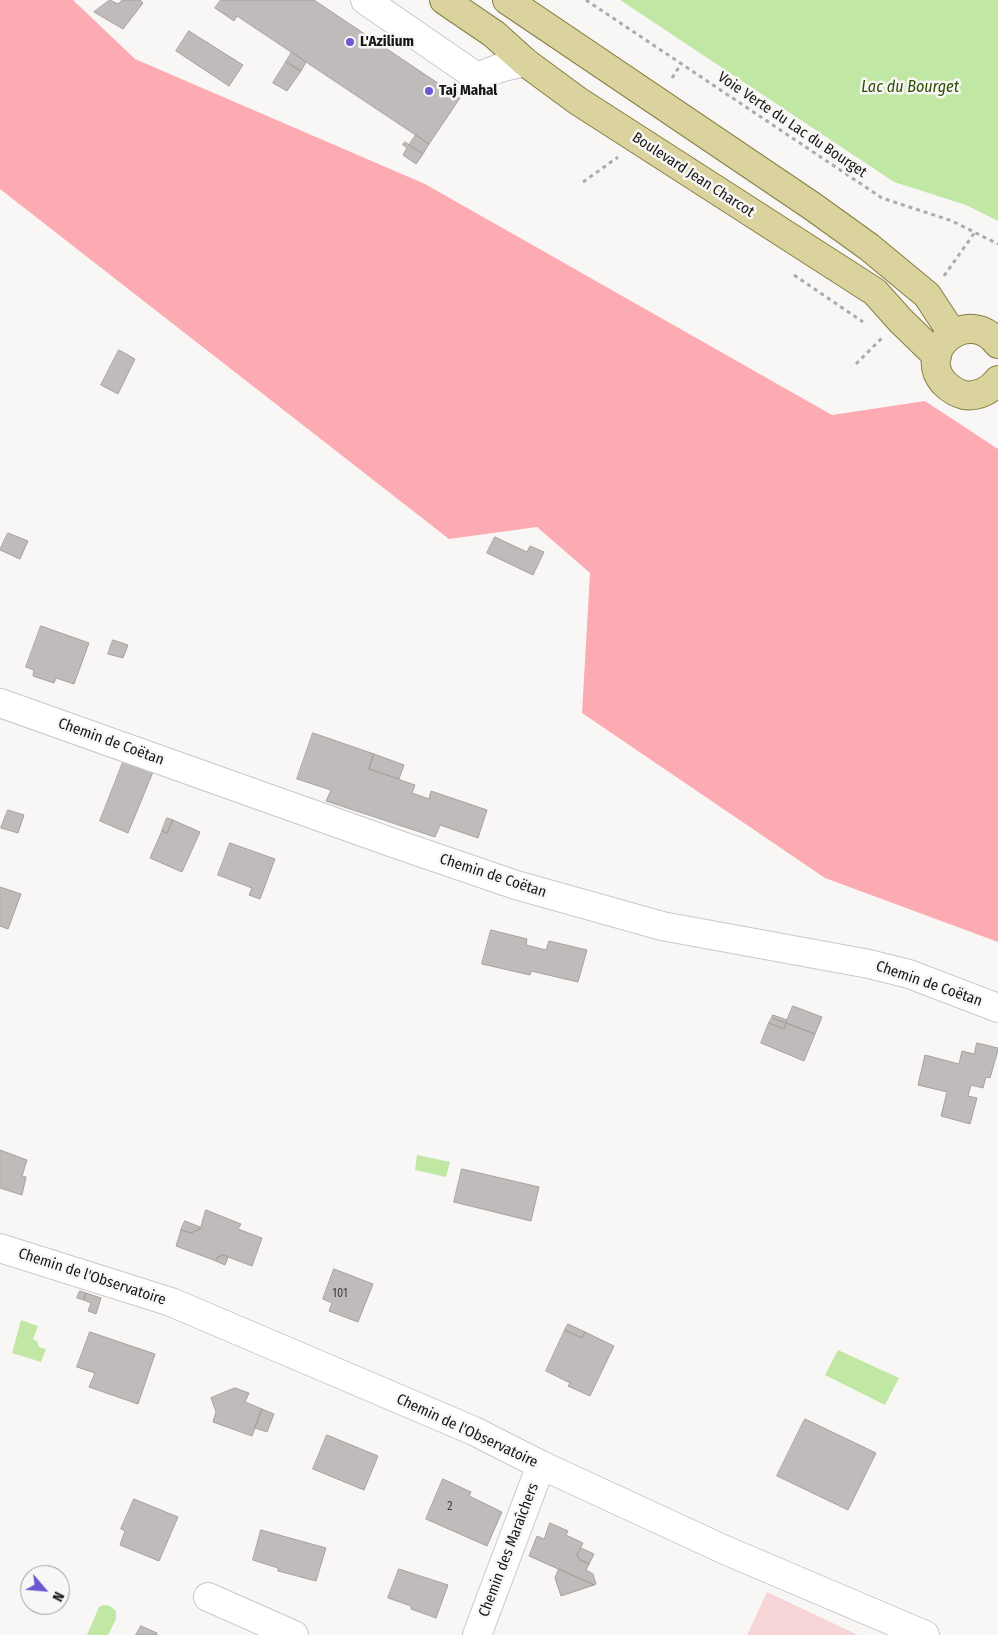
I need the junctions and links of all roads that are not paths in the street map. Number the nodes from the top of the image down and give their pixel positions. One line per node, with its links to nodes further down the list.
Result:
1 (365, 0): 4 (street)
2 (444, 0): 4 (main road, Boulevard Jean Charcot)
3 (507, 0): 5 (main road)
4 (525, 62): 7 (main road, Boulevard Jean Charcot)
5 (952, 333): 6 (main road); 7 (main road)
6 (998, 344)
7 (937, 356): 8 (main road)
8 (995, 389)
9 (0, 703): 10 (street, Chemin de Coëtan)
10 (998, 1008)
11 (0, 1248): 12 (street, Chemin de l'Observatoire)
12 (541, 1465): 15 (street, Chemin des Maraîchers); 16 (street, Chemin de l'Observatoire)
13 (208, 1597): 14 (street)
14 (294, 1635)
15 (477, 1635)
16 (925, 1635)

